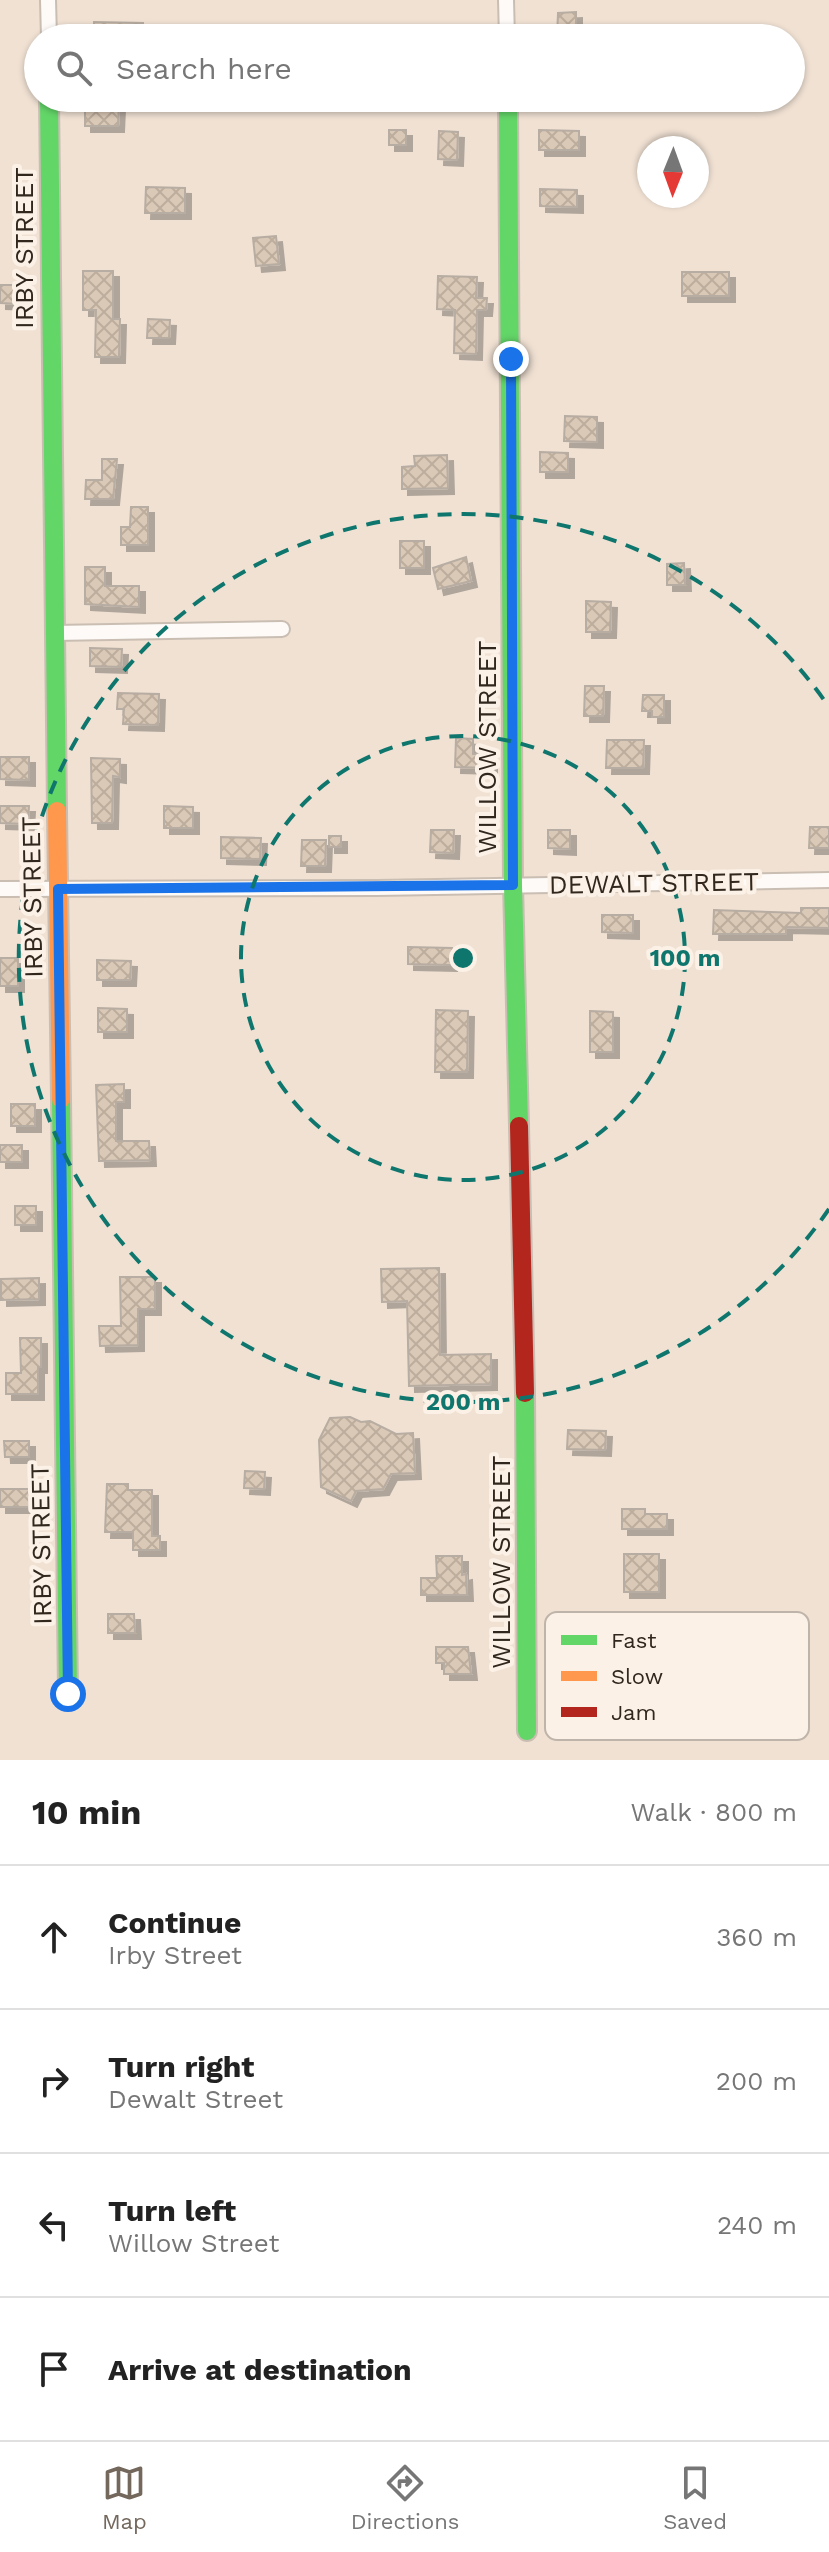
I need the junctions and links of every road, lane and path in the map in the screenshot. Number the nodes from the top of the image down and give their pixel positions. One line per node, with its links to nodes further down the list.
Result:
1 (48, 0): 3 (street)
2 (506, 0): 4 (street)
3 (49, 24)
4 (507, 24)
5 (49, 112): 8 (street, IRBY STREET)
6 (508, 112): 10 (street, WILLOW STREET)
7 (282, 629): 8 (street)
8 (54, 633): 12 (street, IRBY STREET)
9 (829, 880): 10 (street, DEWALT STREET)
10 (513, 885): 12 (street, DEWALT STREET); 14 (street, WILLOW STREET)
11 (0, 889): 12 (street, DEWALT STREET)
12 (58, 889): 13 (street, IRBY STREET)
13 (68, 1694)
14 (527, 1731)

